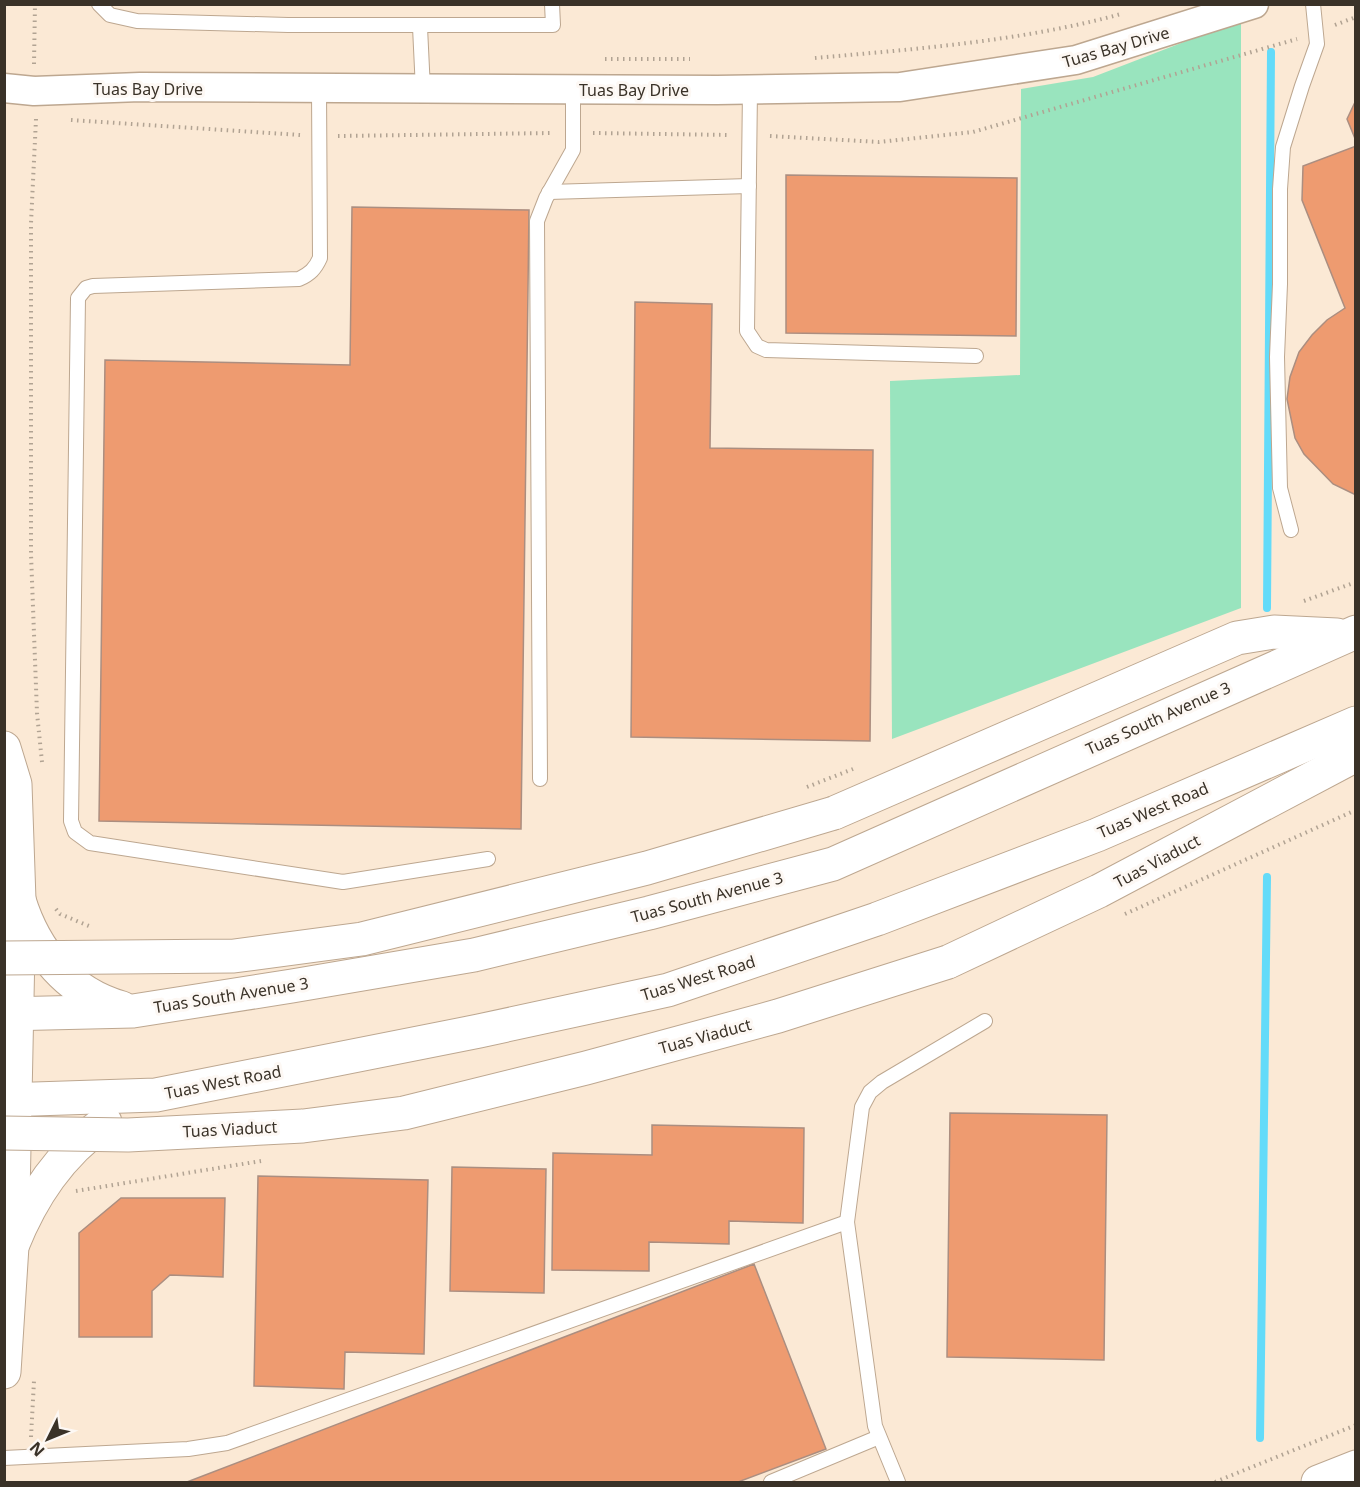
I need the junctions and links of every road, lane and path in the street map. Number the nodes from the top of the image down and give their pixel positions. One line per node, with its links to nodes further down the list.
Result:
1 (35, 4): 16 (path)
2 (99, 4): 7 (lane)
3 (552, 4): 7 (lane)
4 (1254, 4): 15 (street, Tuas Bay Drive)
5 (1313, 4): 20 (lane)
6 (1123, 13): 10 (path)
7 (420, 27): 13 (lane)
8 (600, 59): 9 (path)
9 (691, 59)
10 (804, 59)
11 (4, 88): 16 (street, Tuas Bay Drive)
12 (319, 90): 13 (street, Tuas Bay Drive); 16 (street, Tuas Bay Drive); 31 (lane)
13 (423, 90): 14 (street, Tuas Bay Drive)
14 (573, 90): 15 (street, Tuas Bay Drive); 18 (lane)
15 (750, 90): 17 (lane)
16 (34, 91): 28 (path)
17 (749, 186): 18 (lane); 19 (lane)
18 (549, 192): 29 (lane)
19 (976, 356)
20 (1292, 530)
21 (1356, 582): 22 (path)
22 (1304, 601)
23 (1350, 634): 35 (main road, bridge); 36 (main road, Tuas South Avenue 3)
24 (1356, 723): 39 (main road, Tuas West Road)
25 (4, 748): 32 (main road)
26 (1356, 754): 41 (main road, Tuas Viaduct, bridge)
27 (863, 765): 30 (path)
28 (44, 773)
29 (540, 779)
30 (798, 790)
31 (489, 859)
32 (19, 900): 36 (main road); 37 (main road)
33 (52, 905): 34 (path)
34 (90, 926)
35 (4, 958)
36 (132, 1011): 37 (main road, Tuas South Avenue 3)
37 (11, 1014): 40 (main road)
38 (985, 1021): 42 (lane)
39 (156, 1095): 40 (main road, Tuas West Road); 43 (main road)
40 (10, 1100): 43 (main road)
41 (4, 1133)
42 (847, 1222): 46 (lane); 47 (lane)
43 (12, 1246): 44 (main road)
44 (19, 1375): 47 (path)
45 (1356, 1425): 52 (path)
46 (879, 1437): 50 (lane); 51 (lane)
47 (30, 1457): 48 (lane)
48 (4, 1458)
49 (1356, 1467): 53 (main road)
50 (771, 1482)
51 (898, 1482)
52 (1215, 1482)
53 (1318, 1482)

